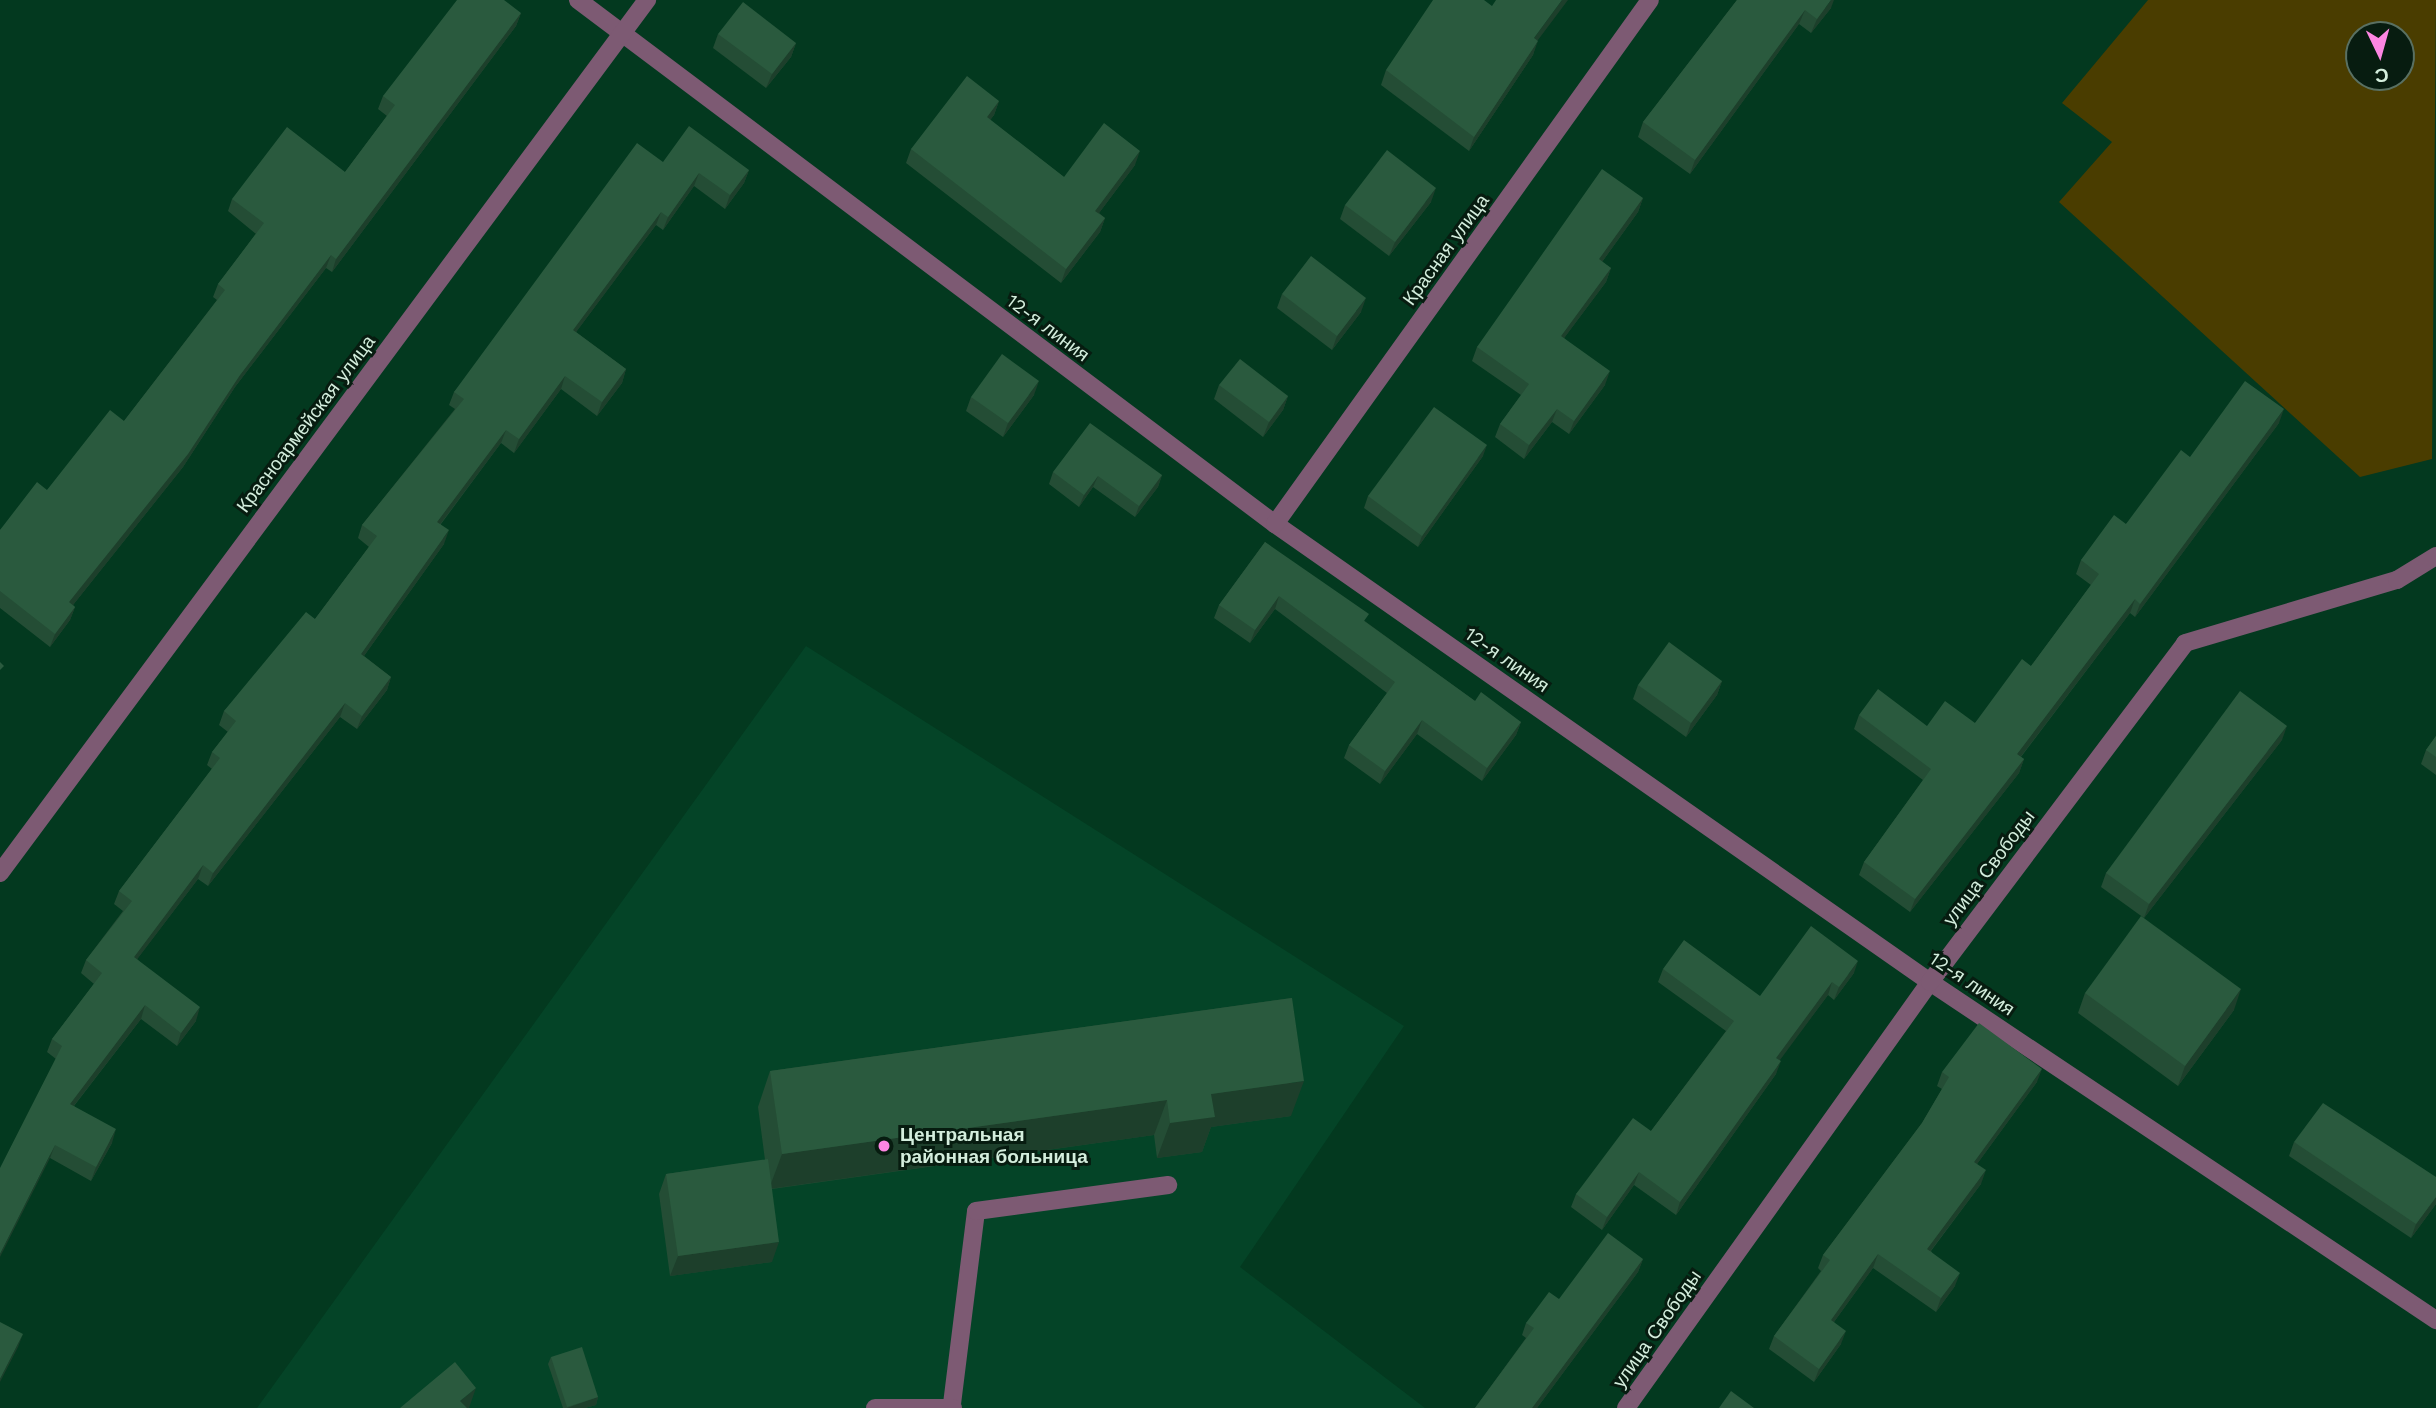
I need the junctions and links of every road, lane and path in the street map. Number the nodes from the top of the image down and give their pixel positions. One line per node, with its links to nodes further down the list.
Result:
1 (578, 0): 4 (street, 12-я линия)
2 (647, 0): 4 (street, Красноармейская улица)
3 (1650, 0): 5 (street, Красная улица)
4 (622, 33): 5 (street, 12-я линия); 7 (street, Красноармейская улица)
5 (1275, 524): 8 (street, 12-я линия)
6 (2436, 556): 8 (street, улица Свободы)
7 (0, 873)
8 (1930, 982): 10 (street, 12-я линия); 13 (street, улица Свободы)
9 (1168, 1185): 11 (street)
10 (2436, 1320)
11 (953, 1406): 12 (street)
12 (875, 1408)
13 (1626, 1408)

